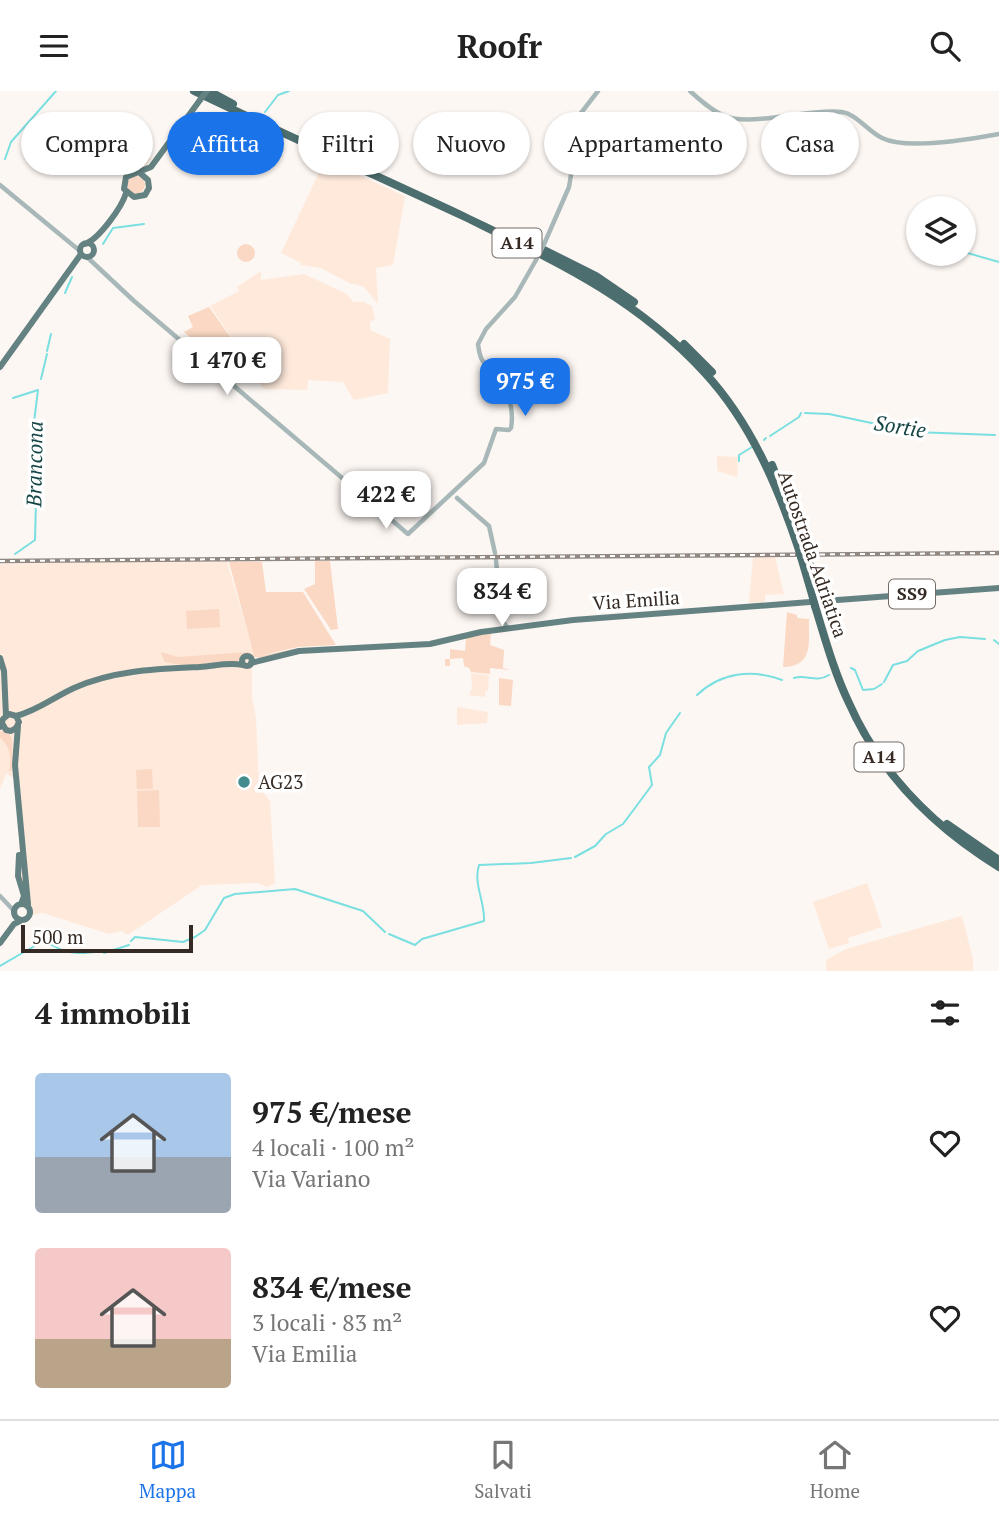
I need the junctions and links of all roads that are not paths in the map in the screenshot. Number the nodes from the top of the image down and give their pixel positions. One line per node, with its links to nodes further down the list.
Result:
1 (598, 91): 17 (street, bridge)
2 (690, 91): 4 (street)
3 (201, 93): 5 (main road); 16 (highway, Autostrada Adriatica / A14); 16 (highway, Autostrada Adriatica / A14)
4 (999, 134)
5 (153, 164)
6 (129, 175): 11 (main road)
7 (142, 175): 9 (main road)
8 (149, 175): 9 (main road)
9 (148, 180): 12 (main road)
10 (0, 185): 14 (street)
11 (126, 193): 12 (main road); 13 (main road)
12 (134, 197): 13 (main road)
13 (122, 203): 14 (main road)
14 (86, 251): 15 (main road); 17 (street)
15 (0, 367)
16 (777, 481): 21 (highway, Autostrada Adriatica / A14)
17 (454, 494): 18 (street)
18 (495, 553)
19 (496, 560): 22 (street)
20 (999, 588): 21 (main road, Via Emilia / SS9)
21 (817, 602): 22 (main road, Via Emilia / SS9); 25 (highway, Autostrada Adriatica / A14); 26 (highway, Autostrada Adriatica / A14)
22 (509, 629): 24 (main road, Via Emilia / SS9)
23 (0, 658): 24 (main road)
24 (9, 724): 28 (main road)
25 (999, 860)
26 (999, 867)
27 (0, 896): 28 (street)
28 (18, 910): 29 (main road); 30 (main road)
29 (0, 937)
30 (0, 943)

